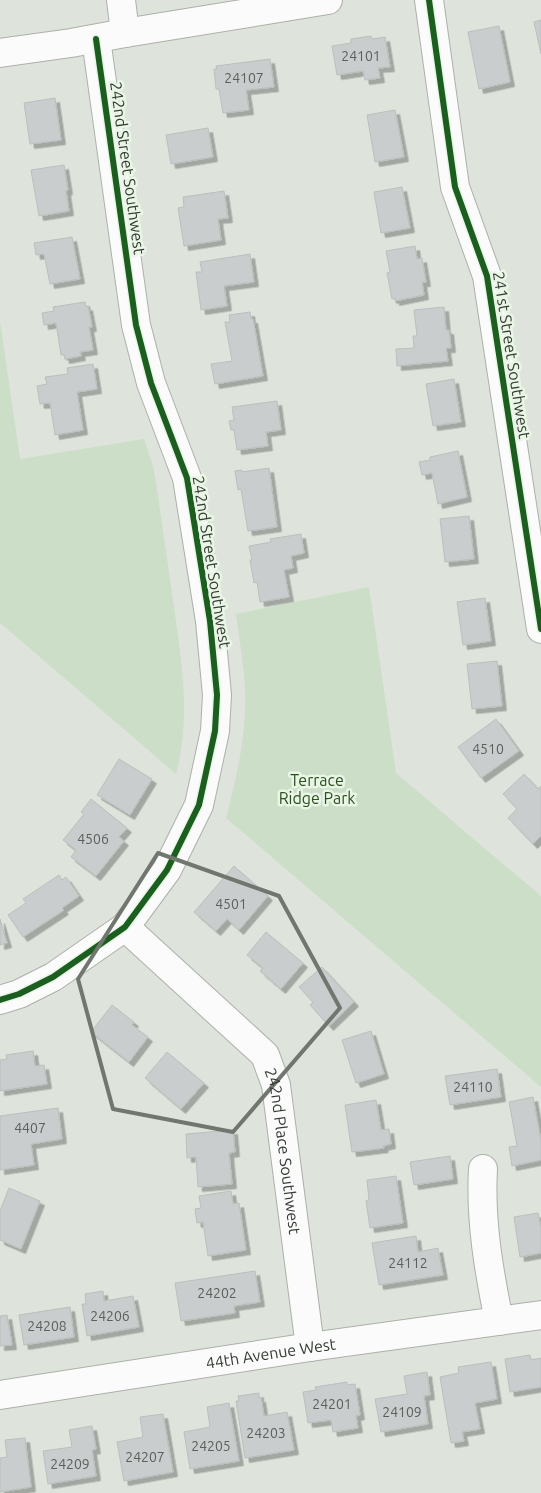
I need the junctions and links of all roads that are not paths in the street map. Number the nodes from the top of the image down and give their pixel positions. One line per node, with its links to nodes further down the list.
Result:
1 (121, 0): 4 (street)
2 (328, 0): 4 (street)
3 (429, 0): 7 (street, 241st Street Southwest)
4 (125, 32): 5 (street)
5 (96, 39): 6 (street); 8 (street, 242nd Street Southwest)
6 (0, 53)
7 (541, 629)
8 (125, 927): 9 (street, 242nd Street Southwest); 13 (street, 242nd Place Southwest)
9 (0, 1000)
10 (482, 1169): 12 (street)
11 (541, 1315): 12 (street, 44th Avenue West)
12 (499, 1321): 13 (street, 44th Avenue West)
13 (310, 1347): 14 (street, 44th Avenue West)
14 (0, 1395)

